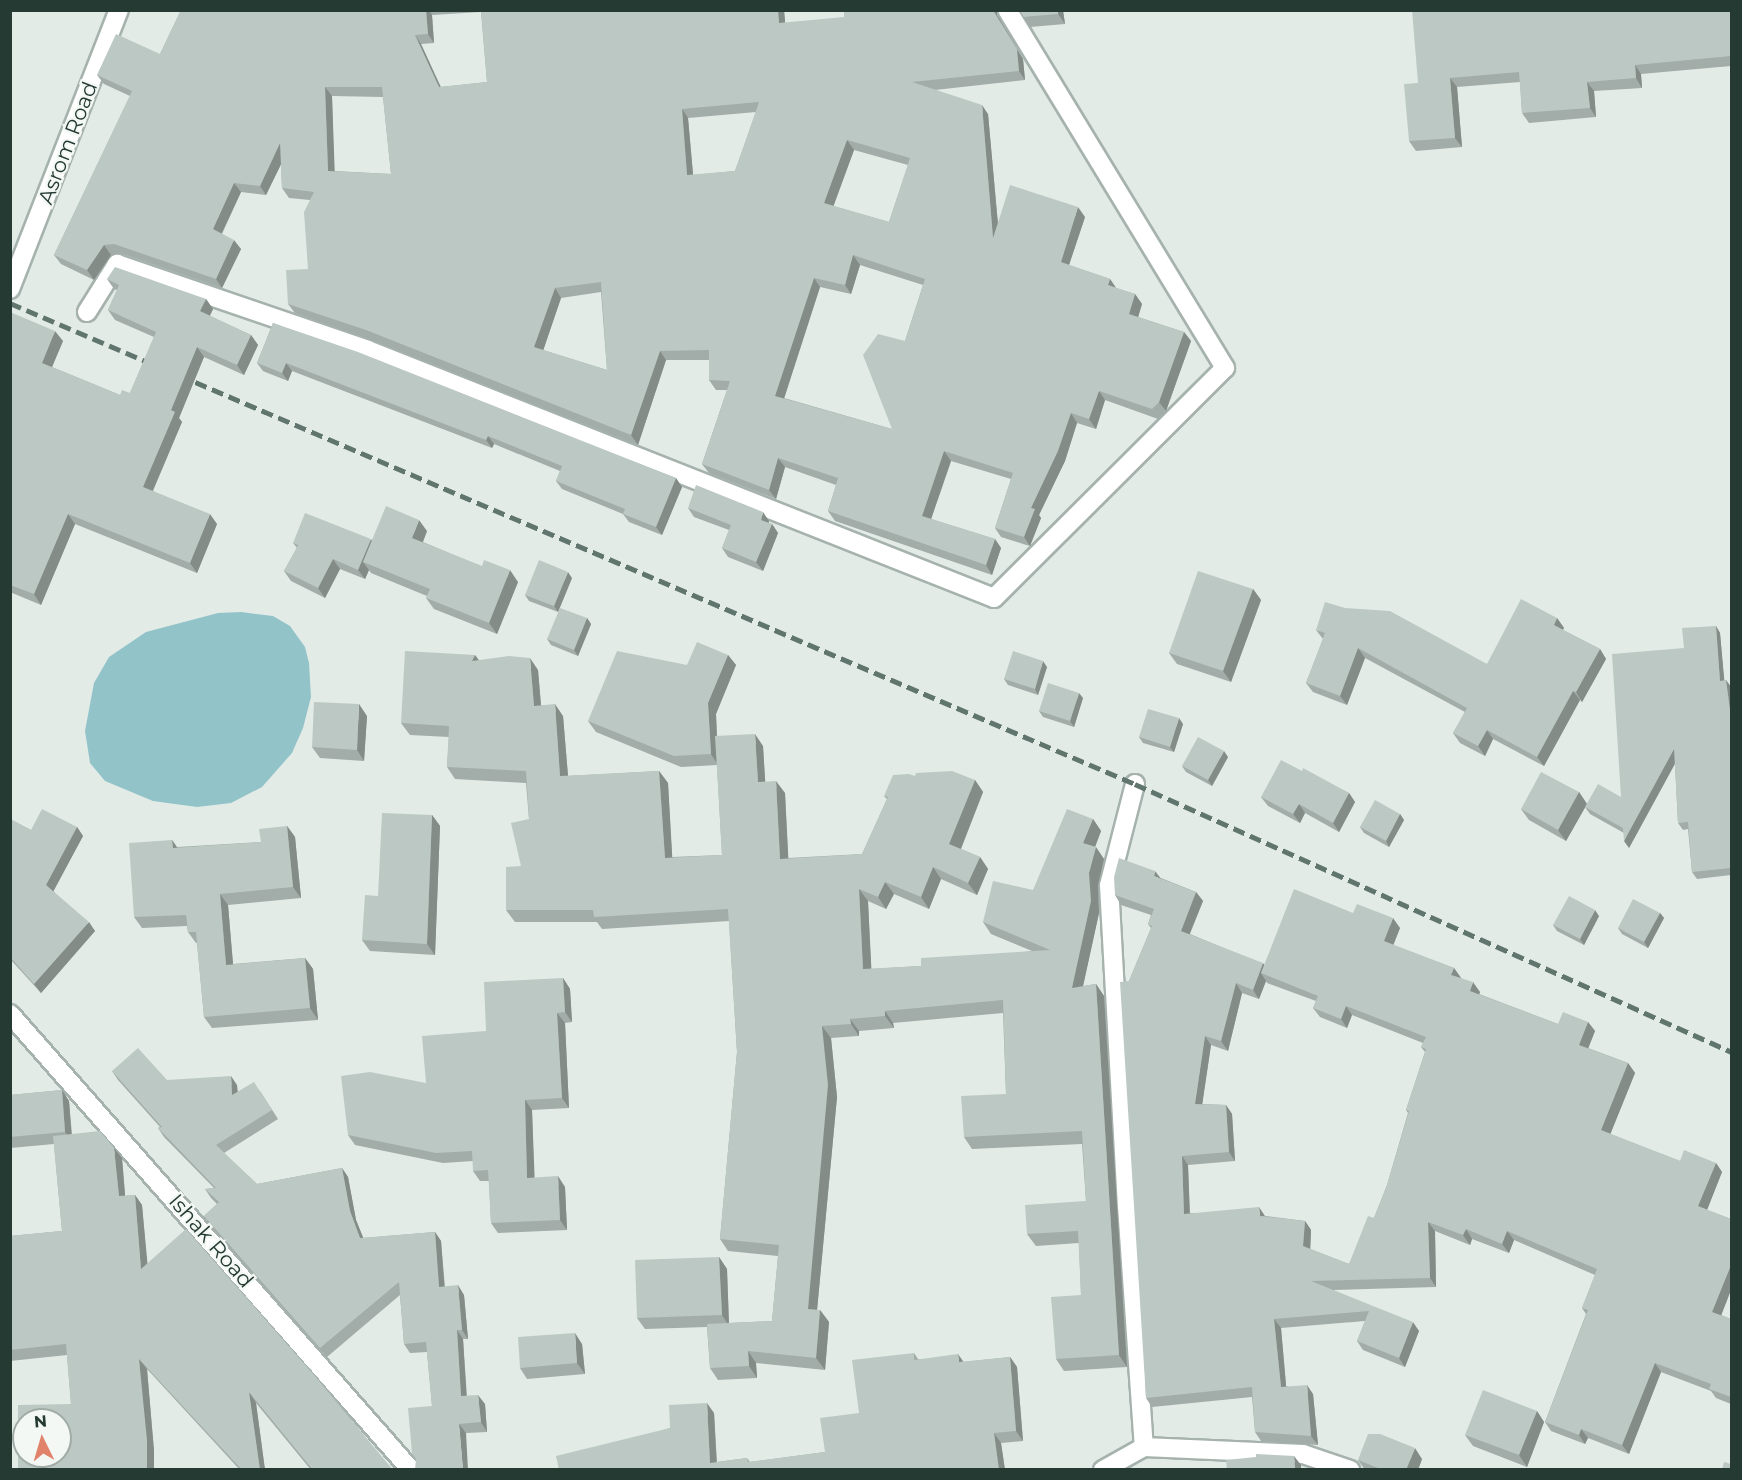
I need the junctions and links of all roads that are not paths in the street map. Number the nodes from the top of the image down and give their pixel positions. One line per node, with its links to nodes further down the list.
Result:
1 (119, 10): 3 (street, Asrom Road)
2 (1007, 10): 4 (street)
3 (13, 283)
4 (87, 312)
5 (1135, 784): 7 (street)
6 (10, 1014): 8 (street, Ishak Road)
7 (1144, 1447): 9 (street); 10 (street)
8 (411, 1470)
9 (1103, 1470)
10 (1350, 1470)

